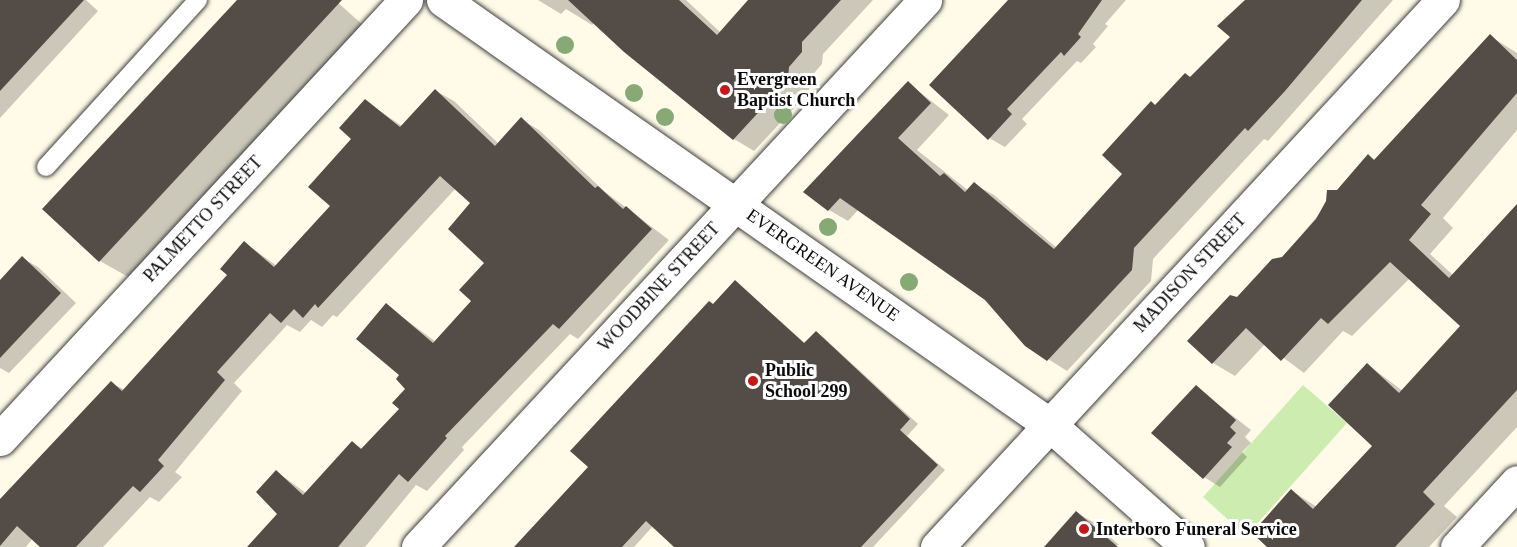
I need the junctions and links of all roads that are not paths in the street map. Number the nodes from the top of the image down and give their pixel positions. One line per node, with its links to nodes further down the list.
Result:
1 (198, 0): 6 (lane)
2 (406, 0): 9 (street, PALMETTO STREET)
3 (443, 0): 7 (street, EVERGREEN AVENUE)
4 (924, 0): 7 (street, WOODBINE STREET)
5 (1443, 0): 8 (street, MADISON STREET)
6 (46, 167)
7 (736, 204): 8 (street, EVERGREEN AVENUE); 11 (street, WOODBINE STREET)
8 (1050, 424): 12 (street, MADISON STREET); 13 (street, EVERGREEN AVENUE)
9 (0, 439)
10 (1517, 482): 14 (street)
11 (418, 547)
12 (937, 547)
13 (1188, 547)
14 (1457, 547)

